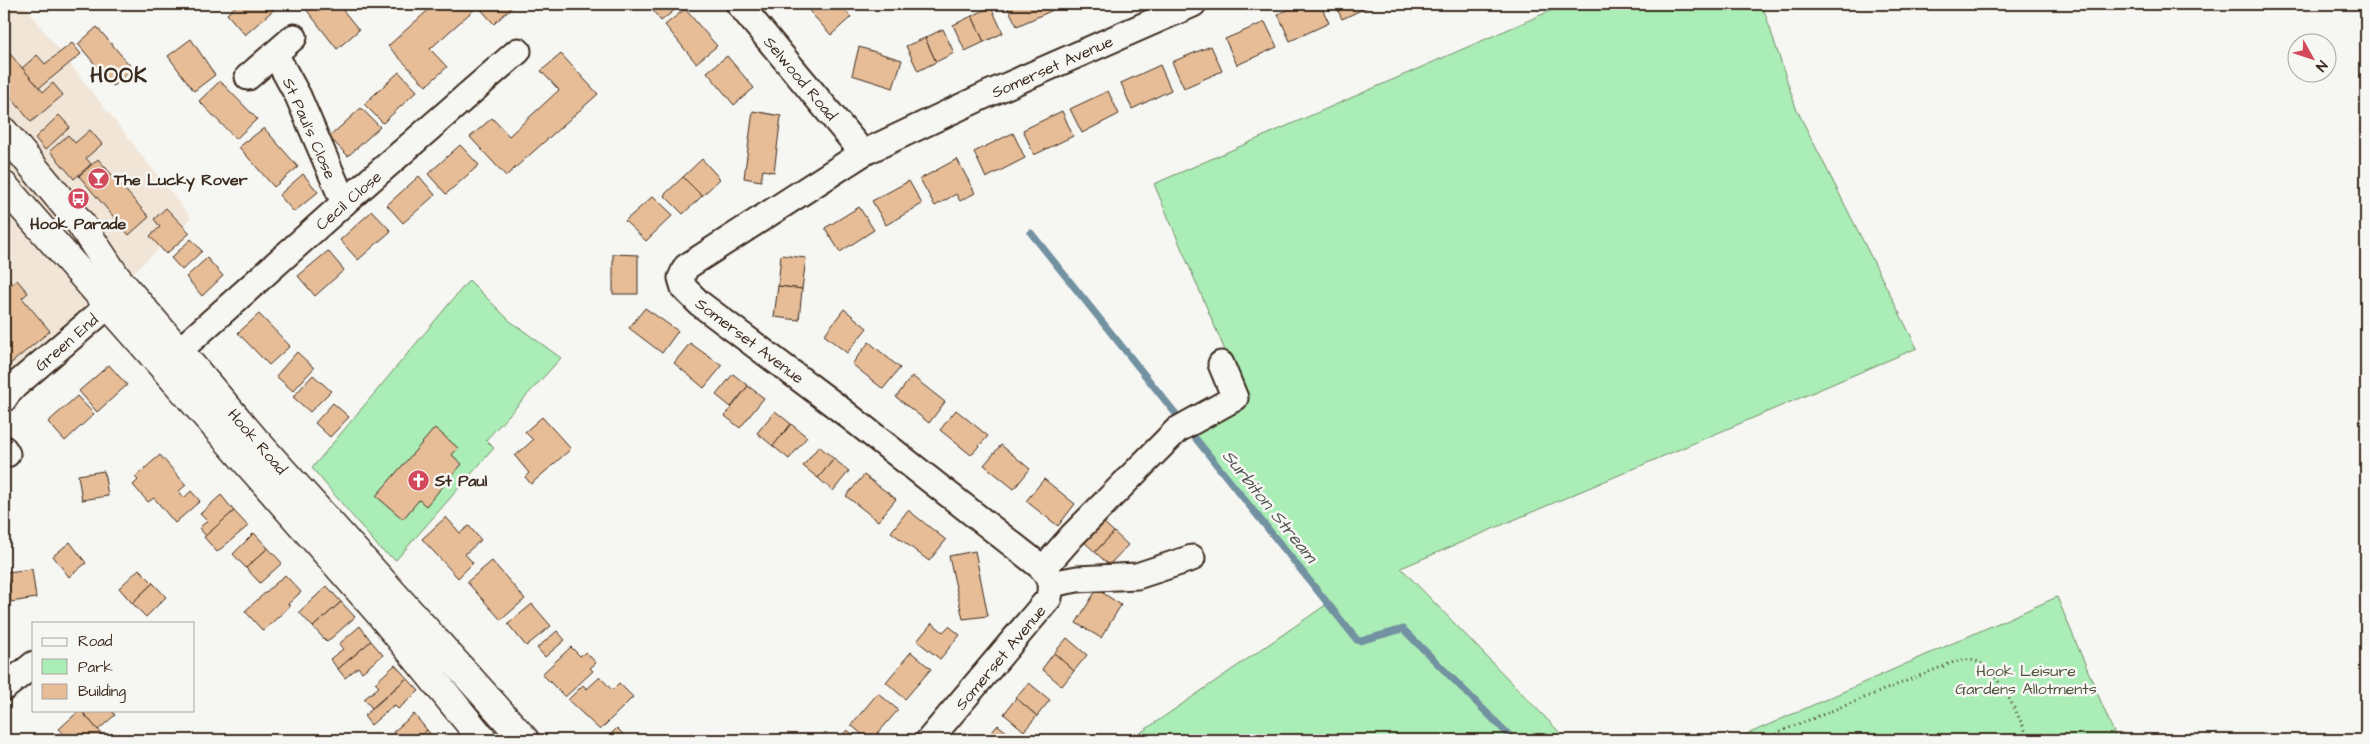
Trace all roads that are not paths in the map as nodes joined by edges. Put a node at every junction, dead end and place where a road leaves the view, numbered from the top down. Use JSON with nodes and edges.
{"nodes":[{"id":1,"x":739,"y":4,"type":"edge"},
{"id":2,"x":1193,"y":4,"type":"edge"},
{"id":3,"x":294,"y":37,"type":"dead end"},
{"id":4,"x":518,"y":51,"type":"dead end"},
{"id":5,"x":275,"y":54,"type":"junction"},
{"id":6,"x":248,"y":78,"type":"dead end"},
{"id":7,"x":4,"y":132,"type":"edge"},
{"id":8,"x":863,"y":153,"type":"junction"},
{"id":9,"x":4,"y":186,"type":"edge"},
{"id":10,"x":344,"y":203,"type":"junction"},
{"id":11,"x":108,"y":306,"type":"junction"},
{"id":12,"x":180,"y":350,"type":"junction"},
{"id":13,"x":1221,"y":364,"type":"dead end"},
{"id":14,"x":4,"y":399,"type":"edge"},
{"id":15,"x":1192,"y":558,"type":"dead end"},
{"id":16,"x":1047,"y":577,"type":"junction"},
{"id":17,"x":32,"y":666,"type":"edge"},
{"id":18,"x":4,"y":688,"type":"edge"},
{"id":19,"x":482,"y":740,"type":"edge"},
{"id":20,"x":525,"y":740,"type":"edge"},
{"id":21,"x":929,"y":740,"type":"edge"}],
"edges":[{"from":1,"to":8,"type":"street","name":"Selwood Road"},
{"from":2,"to":8,"type":"street","name":"Somerset Avenue"},
{"from":3,"to":5,"type":"street","name":"St Paul's Close"},
{"from":4,"to":10,"type":"street","name":"Cecil Close"},
{"from":5,"to":6,"type":"street","name":"St Paul's Close"},
{"from":5,"to":10,"type":"street","name":"St Paul's Close"},
{"from":7,"to":12,"type":"highway","name":"Hook Road"},
{"from":8,"to":16,"type":"street","name":"Somerset Avenue"},
{"from":9,"to":11,"type":"highway","name":"Hook Road"},
{"from":10,"to":12,"type":"street","name":"Cecil Close"},
{"from":11,"to":14,"type":"street","name":"Green End"},
{"from":11,"to":19,"type":"highway","name":"Hook Road"},
{"from":12,"to":20,"type":"highway","name":"Hook Road"},
{"from":13,"to":16,"type":"street"},
{"from":15,"to":16,"type":"street"},
{"from":16,"to":21,"type":"street","name":"Somerset Avenue"},
{"from":17,"to":18,"type":"street"}]}
